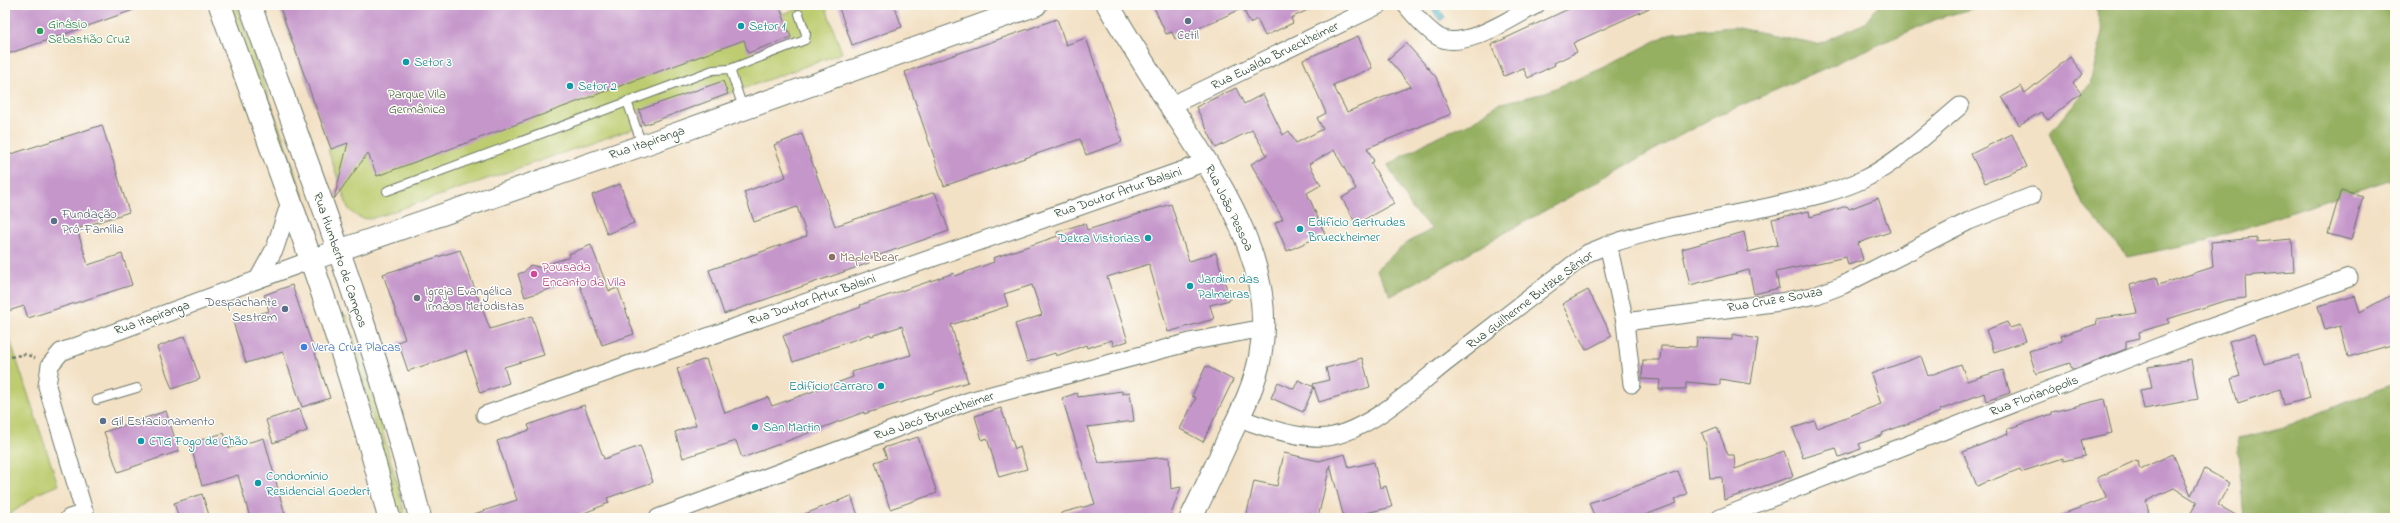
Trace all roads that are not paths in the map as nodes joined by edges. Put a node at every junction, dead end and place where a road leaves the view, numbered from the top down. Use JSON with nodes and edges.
{"nodes":[{"id":1,"x":220,"y":5,"type":"edge"},
{"id":2,"x":250,"y":5,"type":"edge"},
{"id":3,"x":1036,"y":5,"type":"edge"},
{"id":4,"x":1108,"y":5,"type":"edge"},
{"id":5,"x":1379,"y":5,"type":"edge"},
{"id":6,"x":1406,"y":5,"type":"edge"},
{"id":7,"x":1536,"y":5,"type":"edge"},
{"id":8,"x":799,"y":14,"type":"dead end"},
{"id":9,"x":730,"y":69,"type":"junction"},
{"id":10,"x":627,"y":101,"type":"junction"},
{"id":11,"x":1170,"y":106,"type":"junction"},
{"id":12,"x":1960,"y":106,"type":"dead end"},
{"id":13,"x":743,"y":109,"type":"junction"},
{"id":14,"x":642,"y":145,"type":"junction"},
{"id":15,"x":1206,"y":162,"type":"junction"},
{"id":16,"x":387,"y":191,"type":"dead end"},
{"id":17,"x":2032,"y":196,"type":"dead end"},
{"id":18,"x":290,"y":202,"type":"junction"},
{"id":19,"x":1608,"y":244,"type":"junction"},
{"id":20,"x":338,"y":250,"type":"junction"},
{"id":21,"x":311,"y":260,"type":"junction"},
{"id":22,"x":2349,"y":278,"type":"dead end"},
{"id":23,"x":258,"y":279,"type":"junction"},
{"id":24,"x":1625,"y":322,"type":"junction"},
{"id":25,"x":1264,"y":328,"type":"junction"},
{"id":26,"x":1632,"y":384,"type":"dead end"},
{"id":27,"x":137,"y":388,"type":"dead end"},
{"id":28,"x":97,"y":400,"type":"dead end"},
{"id":29,"x":485,"y":415,"type":"dead end"},
{"id":30,"x":1238,"y":418,"type":"junction"},
{"id":31,"x":80,"y":516,"type":"edge"},
{"id":32,"x":389,"y":518,"type":"edge"},
{"id":33,"x":420,"y":518,"type":"edge"},
{"id":34,"x":658,"y":518,"type":"edge"},
{"id":35,"x":1192,"y":518,"type":"edge"},
{"id":36,"x":1720,"y":518,"type":"edge"}],
"edges":[{"from":1,"to":18,"type":"main road","name":"Rua Humberto de Campos"},
{"from":2,"to":20,"type":"main road","name":"Rua Humberto de Campos"},
{"from":3,"to":13,"type":"street","name":"Rua Itapiranga"},
{"from":4,"to":11,"type":"main road","name":"Rua João Pessoa"},
{"from":5,"to":11,"type":"street","name":"Rua Ewaldo Brueckheimer"},
{"from":6,"to":7,"type":"street"},
{"from":8,"to":9,"type":"lane"},
{"from":9,"to":10,"type":"lane"},
{"from":9,"to":13,"type":"lane"},
{"from":10,"to":14,"type":"lane"},
{"from":10,"to":16,"type":"lane"},
{"from":11,"to":15,"type":"main road","name":"Rua João Pessoa"},
{"from":12,"to":19,"type":"street","name":"Rua Guilherme Butzke Sênior"},
{"from":13,"to":14,"type":"street","name":"Rua Itapiranga"},
{"from":14,"to":20,"type":"street","name":"Rua Itapiranga"},
{"from":15,"to":25,"type":"main road","name":"Rua João Pessoa"},
{"from":15,"to":29,"type":"street","name":"Rua Doutor Artur Balsini"},
{"from":17,"to":24,"type":"street","name":"Rua Cruz e Souza"},
{"from":18,"to":21,"type":"main road","name":"Rua Humberto de Campos"},
{"from":18,"to":23,"type":"street"},
{"from":19,"to":24,"type":"street"},
{"from":19,"to":30,"type":"street","name":"Rua Guilherme Butzke Sênior"},
{"from":20,"to":21,"type":"street","name":"Rua Itapiranga"},
{"from":20,"to":33,"type":"main road","name":"Rua Humberto de Campos"},
{"from":21,"to":23,"type":"street","name":"Rua Itapiranga"},
{"from":21,"to":32,"type":"main road","name":"Rua Humberto de Campos"},
{"from":22,"to":36,"type":"street","name":"Rua Florianópolis"},
{"from":23,"to":31,"type":"street","name":"Rua Itapiranga"},
{"from":24,"to":26,"type":"street"},
{"from":25,"to":30,"type":"main road","name":"Rua João Pessoa"},
{"from":25,"to":34,"type":"street","name":"Rua Jacó Brueckheimer"},
{"from":27,"to":28,"type":"lane"},
{"from":30,"to":35,"type":"main road","name":"Rua João Pessoa"}]}
